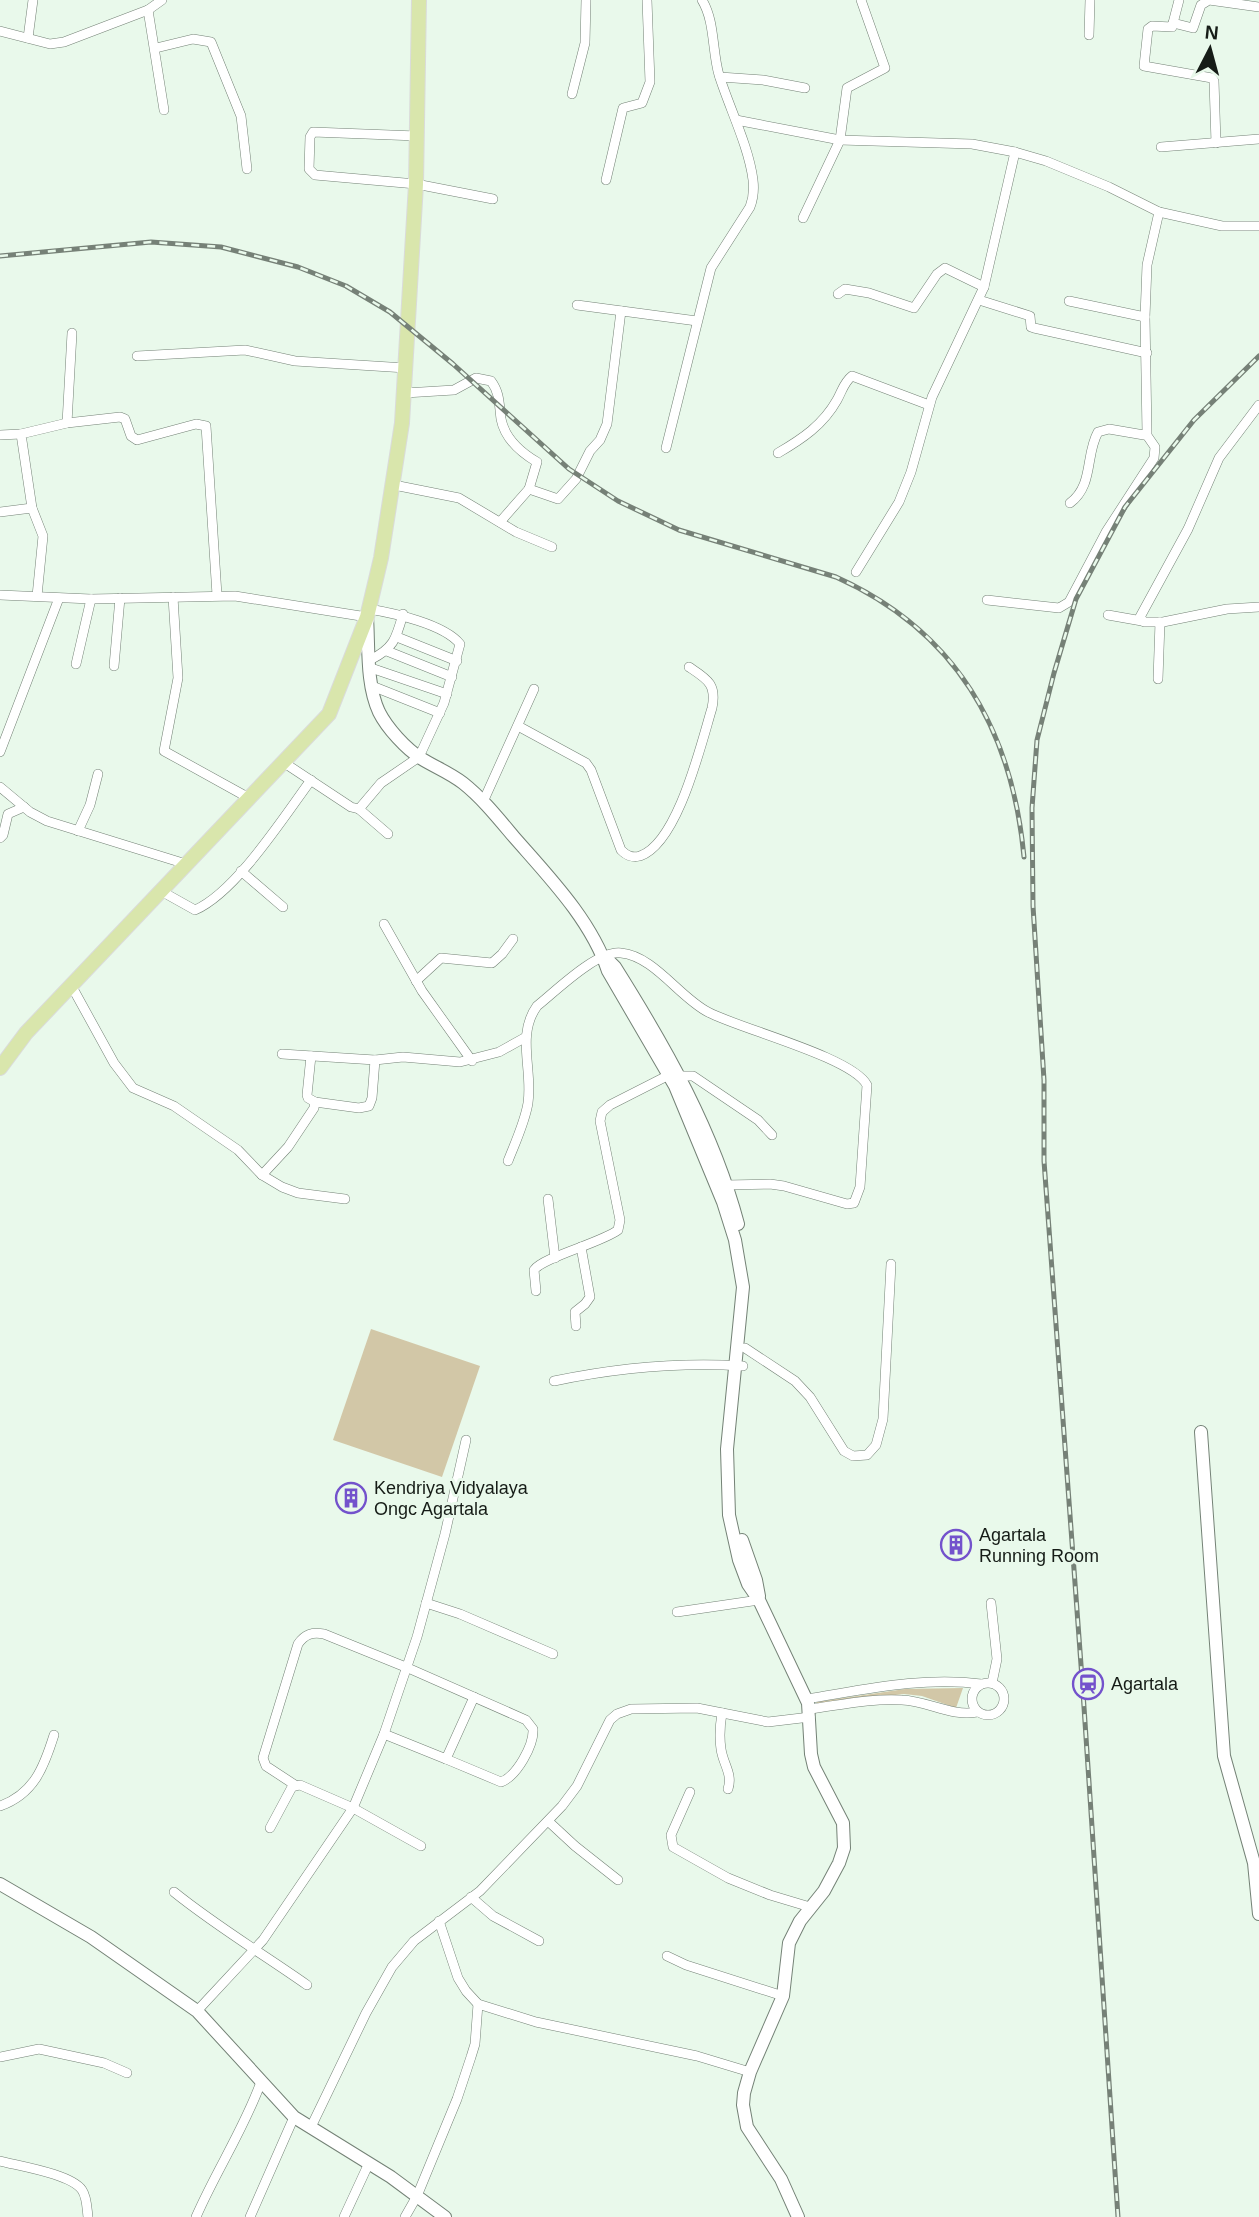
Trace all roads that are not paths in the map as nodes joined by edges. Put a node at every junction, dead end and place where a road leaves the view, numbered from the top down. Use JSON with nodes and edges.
{"nodes":[{"id":1,"x":33,"y":0,"type":"edge"},
{"id":2,"x":162,"y":0,"type":"edge"},
{"id":3,"x":419,"y":0,"type":"edge"},
{"id":4,"x":586,"y":0,"type":"edge"},
{"id":5,"x":648,"y":0,"type":"edge"},
{"id":6,"x":702,"y":0,"type":"edge"},
{"id":7,"x":861,"y":0,"type":"edge"},
{"id":8,"x":1090,"y":0,"type":"edge"},
{"id":9,"x":1179,"y":0,"type":"edge"},
{"id":10,"x":1259,"y":7,"type":"edge"},
{"id":11,"x":148,"y":9,"type":"junction"},
{"id":12,"x":1173,"y":23,"type":"junction"},
{"id":13,"x":0,"y":30,"type":"edge"},
{"id":14,"x":1089,"y":35,"type":"dead end"},
{"id":15,"x":28,"y":38,"type":"junction"},
{"id":16,"x":156,"y":48,"type":"junction"},
{"id":17,"x":720,"y":77,"type":"junction"},
{"id":18,"x":805,"y":88,"type":"dead end"},
{"id":19,"x":572,"y":94,"type":"dead end"},
{"id":20,"x":164,"y":110,"type":"dead end"},
{"id":21,"x":736,"y":120,"type":"junction"},
{"id":22,"x":417,"y":136,"type":"junction"},
{"id":23,"x":1259,"y":139,"type":"edge"},
{"id":24,"x":840,"y":140,"type":"junction"},
{"id":25,"x":1216,"y":144,"type":"junction"},
{"id":26,"x":1161,"y":148,"type":"dead end"},
{"id":27,"x":1015,"y":152,"type":"junction"},
{"id":28,"x":247,"y":169,"type":"dead end"},
{"id":29,"x":606,"y":180,"type":"dead end"},
{"id":30,"x":416,"y":184,"type":"junction"},
{"id":31,"x":493,"y":199,"type":"dead end"},
{"id":32,"x":1159,"y":212,"type":"junction"},
{"id":33,"x":803,"y":218,"type":"dead end"},
{"id":34,"x":1259,"y":226,"type":"edge"},
{"id":35,"x":984,"y":287,"type":"junction"},
{"id":36,"x":838,"y":294,"type":"dead end"},
{"id":37,"x":979,"y":300,"type":"junction"},
{"id":38,"x":1069,"y":301,"type":"dead end"},
{"id":39,"x":577,"y":305,"type":"dead end"},
{"id":40,"x":621,"y":311,"type":"junction"},
{"id":41,"x":1145,"y":317,"type":"junction"},
{"id":42,"x":697,"y":321,"type":"junction"},
{"id":43,"x":72,"y":333,"type":"dead end"},
{"id":44,"x":1147,"y":354,"type":"junction"},
{"id":45,"x":137,"y":356,"type":"dead end"},
{"id":46,"x":406,"y":368,"type":"junction"},
{"id":47,"x":405,"y":393,"type":"junction"},
{"id":48,"x":929,"y":405,"type":"junction"},
{"id":49,"x":1259,"y":405,"type":"edge"},
{"id":50,"x":67,"y":423,"type":"junction"},
{"id":51,"x":21,"y":434,"type":"junction"},
{"id":52,"x":1146,"y":434,"type":"junction"},
{"id":53,"x":0,"y":435,"type":"edge"},
{"id":54,"x":666,"y":447,"type":"dead end"},
{"id":55,"x":778,"y":453,"type":"dead end"},
{"id":56,"x":394,"y":485,"type":"junction"},
{"id":57,"x":528,"y":489,"type":"junction"},
{"id":58,"x":1070,"y":503,"type":"dead end"},
{"id":59,"x":32,"y":508,"type":"junction"},
{"id":60,"x":0,"y":512,"type":"edge"},
{"id":61,"x":500,"y":522,"type":"junction"},
{"id":62,"x":552,"y":547,"type":"dead end"},
{"id":63,"x":856,"y":572,"type":"dead end"},
{"id":64,"x":217,"y":595,"type":"junction"},
{"id":65,"x":0,"y":596,"type":"edge"},
{"id":66,"x":37,"y":596,"type":"junction"},
{"id":67,"x":173,"y":597,"type":"junction"},
{"id":68,"x":59,"y":598,"type":"junction"},
{"id":69,"x":120,"y":598,"type":"junction"},
{"id":70,"x":90,"y":599,"type":"junction"},
{"id":71,"x":987,"y":600,"type":"dead end"},
{"id":72,"x":1259,"y":607,"type":"edge"},
{"id":73,"x":368,"y":613,"type":"junction"},
{"id":74,"x":403,"y":614,"type":"junction"},
{"id":75,"x":1108,"y":615,"type":"dead end"},
{"id":76,"x":1142,"y":621,"type":"junction"},
{"id":77,"x":1160,"y":622,"type":"junction"},
{"id":78,"x":397,"y":637,"type":"junction"},
{"id":79,"x":387,"y":651,"type":"junction"},
{"id":80,"x":457,"y":662,"type":"junction"},
{"id":81,"x":76,"y":664,"type":"dead end"},
{"id":82,"x":370,"y":664,"type":"junction"},
{"id":83,"x":114,"y":666,"type":"dead end"},
{"id":84,"x":688,"y":667,"type":"dead end"},
{"id":85,"x":452,"y":677,"type":"junction"},
{"id":86,"x":1158,"y":679,"type":"dead end"},
{"id":87,"x":372,"y":686,"type":"junction"},
{"id":88,"x":534,"y":689,"type":"dead end"},
{"id":89,"x":447,"y":694,"type":"junction"},
{"id":90,"x":440,"y":713,"type":"junction"},
{"id":91,"x":518,"y":726,"type":"junction"},
{"id":92,"x":0,"y":752,"type":"edge"},
{"id":93,"x":419,"y":757,"type":"junction"},
{"id":94,"x":283,"y":762,"type":"junction"},
{"id":95,"x":98,"y":774,"type":"dead end"},
{"id":96,"x":311,"y":780,"type":"junction"},
{"id":97,"x":0,"y":788,"type":"edge"},
{"id":98,"x":249,"y":799,"type":"junction"},
{"id":99,"x":483,"y":802,"type":"junction"},
{"id":100,"x":24,"y":807,"type":"junction"},
{"id":101,"x":359,"y":809,"type":"junction"},
{"id":102,"x":78,"y":831,"type":"junction"},
{"id":103,"x":388,"y":834,"type":"dead end"},
{"id":104,"x":0,"y":838,"type":"edge"},
{"id":105,"x":186,"y":864,"type":"junction"},
{"id":106,"x":241,"y":871,"type":"junction"},
{"id":107,"x":161,"y":891,"type":"junction"},
{"id":108,"x":283,"y":907,"type":"dead end"},
{"id":109,"x":384,"y":924,"type":"dead end"},
{"id":110,"x":513,"y":939,"type":"dead end"},
{"id":111,"x":602,"y":955,"type":"junction"},
{"id":112,"x":416,"y":981,"type":"junction"},
{"id":113,"x":72,"y":985,"type":"junction"},
{"id":114,"x":526,"y":1037,"type":"junction"},
{"id":115,"x":282,"y":1054,"type":"dead end"},
{"id":116,"x":311,"y":1056,"type":"junction"},
{"id":117,"x":375,"y":1060,"type":"junction"},
{"id":118,"x":472,"y":1061,"type":"junction"},
{"id":119,"x":0,"y":1068,"type":"edge"},
{"id":120,"x":677,"y":1080,"type":"junction"},
{"id":121,"x":315,"y":1102,"type":"junction"},
{"id":122,"x":772,"y":1135,"type":"dead end"},
{"id":123,"x":508,"y":1161,"type":"dead end"},
{"id":124,"x":262,"y":1175,"type":"junction"},
{"id":125,"x":726,"y":1185,"type":"junction"},
{"id":126,"x":345,"y":1199,"type":"dead end"},
{"id":127,"x":548,"y":1199,"type":"dead end"},
{"id":128,"x":727,"y":1201,"type":"junction"},
{"id":129,"x":581,"y":1247,"type":"junction"},
{"id":130,"x":555,"y":1258,"type":"junction"},
{"id":131,"x":891,"y":1264,"type":"dead end"},
{"id":132,"x":536,"y":1291,"type":"dead end"},
{"id":133,"x":576,"y":1326,"type":"dead end"},
{"id":134,"x":745,"y":1348,"type":"junction"},
{"id":135,"x":739,"y":1366,"type":"junction"},
{"id":136,"x":555,"y":1381,"type":"dead end"},
{"id":137,"x":1201,"y":1432,"type":"dead end"},
{"id":138,"x":466,"y":1440,"type":"dead end"},
{"id":139,"x":760,"y":1600,"type":"junction"},
{"id":140,"x":426,"y":1603,"type":"junction"},
{"id":141,"x":991,"y":1603,"type":"dead end"},
{"id":142,"x":677,"y":1612,"type":"dead end"},
{"id":143,"x":553,"y":1654,"type":"dead end"},
{"id":144,"x":408,"y":1668,"type":"junction"},
{"id":145,"x":992,"y":1683,"type":"junction"},
{"id":146,"x":981,"y":1684,"type":"junction"},
{"id":147,"x":474,"y":1697,"type":"junction"},
{"id":148,"x":809,"y":1708,"type":"junction"},
{"id":149,"x":978,"y":1712,"type":"junction"},
{"id":150,"x":722,"y":1713,"type":"junction"},
{"id":151,"x":384,"y":1734,"type":"junction"},
{"id":152,"x":54,"y":1735,"type":"dead end"},
{"id":153,"x":446,"y":1759,"type":"junction"},
{"id":154,"x":295,"y":1785,"type":"junction"},
{"id":155,"x":728,"y":1789,"type":"dead end"},
{"id":156,"x":690,"y":1792,"type":"dead end"},
{"id":157,"x":0,"y":1806,"type":"edge"},
{"id":158,"x":353,"y":1808,"type":"junction"},
{"id":159,"x":548,"y":1821,"type":"junction"},
{"id":160,"x":270,"y":1828,"type":"dead end"},
{"id":161,"x":421,"y":1846,"type":"dead end"},
{"id":162,"x":618,"y":1880,"type":"dead end"},
{"id":163,"x":0,"y":1884,"type":"edge"},
{"id":164,"x":174,"y":1892,"type":"dead end"},
{"id":165,"x":471,"y":1897,"type":"junction"},
{"id":166,"x":810,"y":1907,"type":"junction"},
{"id":167,"x":1259,"y":1914,"type":"edge"},
{"id":168,"x":439,"y":1921,"type":"junction"},
{"id":169,"x":538,"y":1941,"type":"dead end"},
{"id":170,"x":256,"y":1948,"type":"junction"},
{"id":171,"x":667,"y":1956,"type":"dead end"},
{"id":172,"x":307,"y":1985,"type":"dead end"},
{"id":173,"x":783,"y":1996,"type":"junction"},
{"id":174,"x":478,"y":2004,"type":"junction"},
{"id":175,"x":197,"y":2011,"type":"junction"},
{"id":176,"x":0,"y":2057,"type":"edge"},
{"id":177,"x":750,"y":2072,"type":"junction"},
{"id":178,"x":127,"y":2073,"type":"dead end"},
{"id":179,"x":261,"y":2082,"type":"junction"},
{"id":180,"x":294,"y":2117,"type":"junction"},
{"id":181,"x":311,"y":2127,"type":"junction"},
{"id":182,"x":0,"y":2161,"type":"edge"},
{"id":183,"x":369,"y":2163,"type":"junction"},
{"id":184,"x":417,"y":2196,"type":"junction"},
{"id":185,"x":88,"y":2217,"type":"edge"},
{"id":186,"x":196,"y":2217,"type":"edge"},
{"id":187,"x":250,"y":2217,"type":"edge"},
{"id":188,"x":344,"y":2217,"type":"edge"},
{"id":189,"x":405,"y":2217,"type":"edge"},
{"id":190,"x":445,"y":2217,"type":"edge"},
{"id":191,"x":798,"y":2217,"type":"edge"}],
"edges":[{"from":1,"to":15,"type":"street"},
{"from":2,"to":11,"type":"street"},
{"from":3,"to":22,"type":"main road"},
{"from":4,"to":19,"type":"street"},
{"from":5,"to":29,"type":"street"},
{"from":6,"to":17,"type":"street"},
{"from":7,"to":24,"type":"street"},
{"from":8,"to":14,"type":"street"},
{"from":9,"to":12,"type":"street"},
{"from":10,"to":12,"type":"street"},
{"from":11,"to":15,"type":"street"},
{"from":11,"to":16,"type":"street"},
{"from":12,"to":25,"type":"street"},
{"from":13,"to":15,"type":"street"},
{"from":16,"to":20,"type":"street"},
{"from":16,"to":28,"type":"street"},
{"from":17,"to":18,"type":"street"},
{"from":17,"to":21,"type":"street"},
{"from":21,"to":24,"type":"street"},
{"from":21,"to":42,"type":"street"},
{"from":22,"to":30,"type":"main road"},
{"from":22,"to":30,"type":"street"},
{"from":23,"to":25,"type":"street"},
{"from":24,"to":27,"type":"street"},
{"from":24,"to":33,"type":"street"},
{"from":25,"to":26,"type":"street"},
{"from":27,"to":32,"type":"street"},
{"from":27,"to":35,"type":"street"},
{"from":30,"to":31,"type":"street"},
{"from":30,"to":46,"type":"main road"},
{"from":32,"to":34,"type":"street"},
{"from":32,"to":41,"type":"street"},
{"from":35,"to":36,"type":"street"},
{"from":35,"to":37,"type":"street"},
{"from":37,"to":44,"type":"street"},
{"from":37,"to":48,"type":"street"},
{"from":38,"to":41,"type":"street"},
{"from":39,"to":40,"type":"street"},
{"from":40,"to":42,"type":"street"},
{"from":40,"to":57,"type":"street"},
{"from":41,"to":44,"type":"street"},
{"from":42,"to":54,"type":"street"},
{"from":43,"to":50,"type":"street"},
{"from":44,"to":52,"type":"street"},
{"from":45,"to":46,"type":"street"},
{"from":46,"to":47,"type":"main road"},
{"from":47,"to":56,"type":"main road"},
{"from":47,"to":57,"type":"street"},
{"from":48,"to":55,"type":"street"},
{"from":48,"to":63,"type":"street"},
{"from":49,"to":76,"type":"street"},
{"from":50,"to":51,"type":"street"},
{"from":50,"to":64,"type":"street"},
{"from":51,"to":53,"type":"street"},
{"from":51,"to":59,"type":"street"},
{"from":52,"to":58,"type":"street"},
{"from":52,"to":71,"type":"street"},
{"from":56,"to":61,"type":"street"},
{"from":56,"to":73,"type":"main road"},
{"from":57,"to":61,"type":"street"},
{"from":59,"to":60,"type":"street"},
{"from":59,"to":66,"type":"street"},
{"from":61,"to":62,"type":"street"},
{"from":64,"to":67,"type":"street"},
{"from":64,"to":73,"type":"street"},
{"from":65,"to":66,"type":"street"},
{"from":66,"to":68,"type":"street"},
{"from":67,"to":69,"type":"street"},
{"from":67,"to":98,"type":"street"},
{"from":68,"to":70,"type":"street"},
{"from":68,"to":92,"type":"street"},
{"from":69,"to":70,"type":"street"},
{"from":69,"to":83,"type":"street"},
{"from":70,"to":81,"type":"street"},
{"from":72,"to":77,"type":"street"},
{"from":73,"to":74,"type":"street"},
{"from":73,"to":82,"type":"street"},
{"from":73,"to":94,"type":"main road"},
{"from":74,"to":78,"type":"street"},
{"from":74,"to":80,"type":"street"},
{"from":75,"to":76,"type":"street"},
{"from":76,"to":77,"type":"street"},
{"from":77,"to":86,"type":"street"},
{"from":78,"to":79,"type":"street"},
{"from":78,"to":80,"type":"street"},
{"from":79,"to":82,"type":"street"},
{"from":79,"to":85,"type":"street"},
{"from":80,"to":85,"type":"street"},
{"from":82,"to":87,"type":"street"},
{"from":82,"to":89,"type":"street"},
{"from":84,"to":91,"type":"street"},
{"from":85,"to":89,"type":"street"},
{"from":87,"to":90,"type":"street"},
{"from":87,"to":93,"type":"street"},
{"from":88,"to":91,"type":"street"},
{"from":89,"to":90,"type":"street"},
{"from":90,"to":93,"type":"street"},
{"from":91,"to":99,"type":"street"},
{"from":93,"to":99,"type":"street"},
{"from":93,"to":101,"type":"street"},
{"from":94,"to":96,"type":"street"},
{"from":94,"to":98,"type":"main road"},
{"from":95,"to":102,"type":"street"},
{"from":96,"to":101,"type":"street"},
{"from":96,"to":106,"type":"street"},
{"from":97,"to":100,"type":"street"},
{"from":98,"to":105,"type":"main road"},
{"from":99,"to":111,"type":"street"},
{"from":100,"to":102,"type":"street"},
{"from":100,"to":104,"type":"street"},
{"from":101,"to":103,"type":"street"},
{"from":102,"to":105,"type":"street"},
{"from":105,"to":107,"type":"main road"},
{"from":106,"to":107,"type":"street"},
{"from":106,"to":108,"type":"street"},
{"from":107,"to":113,"type":"main road"},
{"from":109,"to":112,"type":"street"},
{"from":110,"to":112,"type":"street"},
{"from":111,"to":114,"type":"street"},
{"from":111,"to":120,"type":"street"},
{"from":111,"to":125,"type":"street"},
{"from":112,"to":118,"type":"street"},
{"from":113,"to":119,"type":"main road"},
{"from":113,"to":124,"type":"street"},
{"from":114,"to":118,"type":"street"},
{"from":114,"to":123,"type":"street"},
{"from":115,"to":116,"type":"street"},
{"from":116,"to":117,"type":"street"},
{"from":116,"to":121,"type":"street"},
{"from":117,"to":118,"type":"street"},
{"from":117,"to":121,"type":"street"},
{"from":120,"to":122,"type":"street"},
{"from":120,"to":125,"type":"street"},
{"from":120,"to":128,"type":"street"},
{"from":120,"to":129,"type":"street"},
{"from":121,"to":124,"type":"street"},
{"from":124,"to":126,"type":"street"},
{"from":125,"to":128,"type":"street"},
{"from":127,"to":130,"type":"street"},
{"from":128,"to":134,"type":"street"},
{"from":128,"to":135,"type":"street"},
{"from":129,"to":130,"type":"street"},
{"from":129,"to":133,"type":"street"},
{"from":130,"to":132,"type":"street"},
{"from":131,"to":134,"type":"street"},
{"from":134,"to":135,"type":"street"},
{"from":135,"to":136,"type":"street"},
{"from":135,"to":139,"type":"street"},
{"from":137,"to":167,"type":"street"},
{"from":138,"to":140,"type":"street"},
{"from":139,"to":142,"type":"street"},
{"from":139,"to":148,"type":"street"},
{"from":140,"to":143,"type":"street"},
{"from":140,"to":144,"type":"street"},
{"from":141,"to":145,"type":"street"},
{"from":144,"to":147,"type":"street"},
{"from":144,"to":151,"type":"street"},
{"from":144,"to":154,"type":"street"},
{"from":145,"to":146,"type":"street"},
{"from":145,"to":149,"type":"street"},
{"from":146,"to":148,"type":"street"},
{"from":146,"to":149,"type":"street"},
{"from":147,"to":153,"type":"street"},
{"from":147,"to":153,"type":"street"},
{"from":148,"to":149,"type":"street"},
{"from":148,"to":150,"type":"street"},
{"from":148,"to":166,"type":"street"},
{"from":150,"to":155,"type":"street"},
{"from":150,"to":159,"type":"street"},
{"from":151,"to":153,"type":"street"},
{"from":151,"to":158,"type":"street"},
{"from":152,"to":157,"type":"street"},
{"from":154,"to":158,"type":"street"},
{"from":154,"to":160,"type":"street"},
{"from":156,"to":166,"type":"street"},
{"from":158,"to":161,"type":"street"},
{"from":158,"to":170,"type":"street"},
{"from":159,"to":162,"type":"street"},
{"from":159,"to":165,"type":"street"},
{"from":163,"to":175,"type":"street"},
{"from":164,"to":170,"type":"street"},
{"from":165,"to":168,"type":"street"},
{"from":165,"to":169,"type":"street"},
{"from":166,"to":173,"type":"street"},
{"from":168,"to":174,"type":"street"},
{"from":168,"to":181,"type":"street"},
{"from":170,"to":172,"type":"street"},
{"from":170,"to":175,"type":"street"},
{"from":171,"to":173,"type":"street"},
{"from":173,"to":177,"type":"street"},
{"from":174,"to":177,"type":"street"},
{"from":174,"to":184,"type":"street"},
{"from":175,"to":179,"type":"street"},
{"from":176,"to":178,"type":"street"},
{"from":177,"to":191,"type":"street"},
{"from":179,"to":180,"type":"street"},
{"from":179,"to":186,"type":"street"},
{"from":180,"to":181,"type":"street"},
{"from":180,"to":187,"type":"street"},
{"from":181,"to":183,"type":"street"},
{"from":182,"to":185,"type":"street"},
{"from":183,"to":184,"type":"street"},
{"from":183,"to":188,"type":"street"},
{"from":184,"to":189,"type":"street"},
{"from":184,"to":190,"type":"street"}]}
